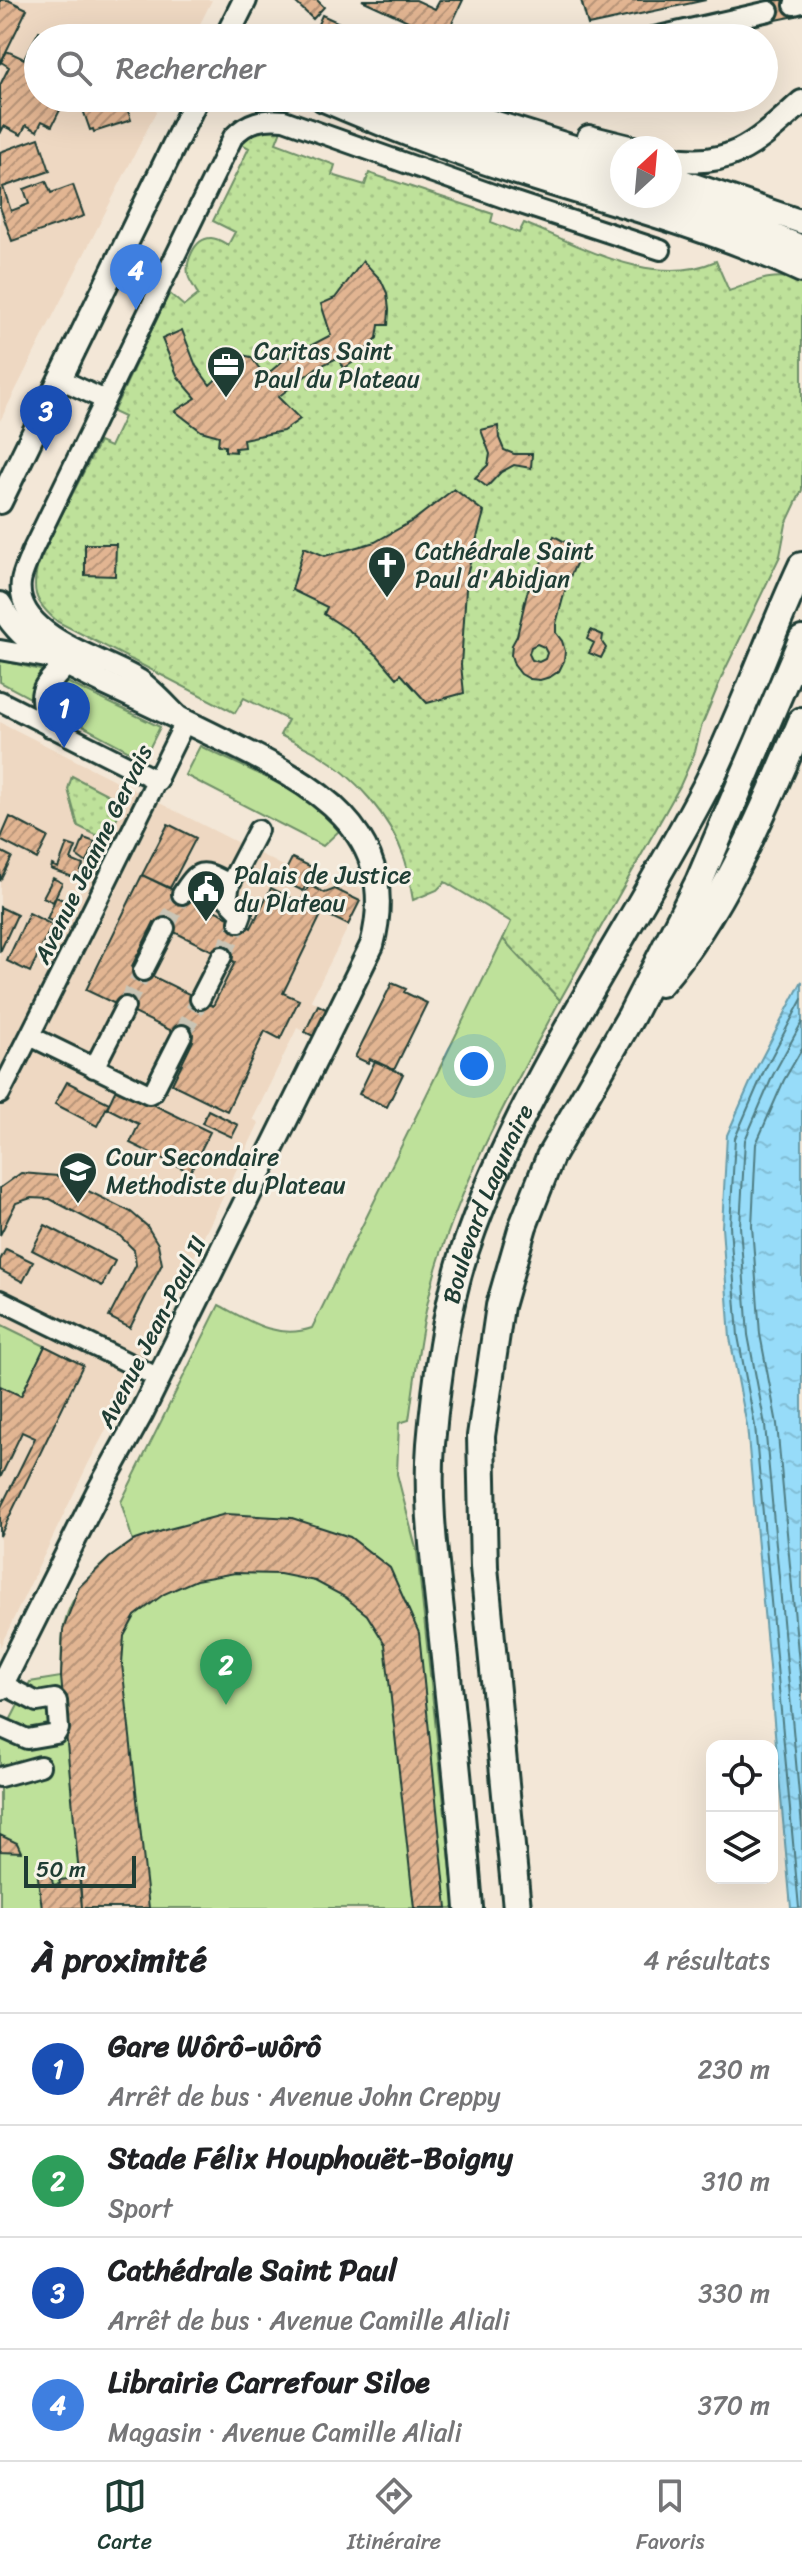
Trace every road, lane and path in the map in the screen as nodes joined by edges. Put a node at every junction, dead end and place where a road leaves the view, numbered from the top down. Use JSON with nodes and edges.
{"nodes":[{"id":1,"x":245,"y":0,"type":"edge"},
{"id":2,"x":769,"y":11,"type":"dead end"},
{"id":3,"x":236,"y":24,"type":"edge"},
{"id":4,"x":712,"y":24,"type":"edge"},
{"id":5,"x":802,"y":102,"type":"edge"},
{"id":6,"x":190,"y":112,"type":"edge"},
{"id":7,"x":360,"y":112,"type":"edge"},
{"id":8,"x":391,"y":112,"type":"edge"},
{"id":9,"x":492,"y":112,"type":"edge"},
{"id":10,"x":498,"y":112,"type":"edge"},
{"id":11,"x":610,"y":142,"type":"edge"},
{"id":12,"x":610,"y":157,"type":"edge"},
{"id":13,"x":682,"y":160,"type":"edge"},
{"id":14,"x":610,"y":179,"type":"edge"},
{"id":15,"x":682,"y":181,"type":"edge"},
{"id":16,"x":682,"y":202,"type":"edge"},
{"id":17,"x":802,"y":222,"type":"edge"},
{"id":18,"x":802,"y":247,"type":"edge"},
{"id":19,"x":661,"y":250,"type":"dead end"},
{"id":20,"x":802,"y":269,"type":"edge"},
{"id":21,"x":60,"y":379,"type":"junction"},
{"id":22,"x":105,"y":400,"type":"junction"},
{"id":23,"x":1,"y":502,"type":"edge"},
{"id":24,"x":802,"y":555,"type":"edge"},
{"id":25,"x":797,"y":576,"type":"edge"},
{"id":26,"x":0,"y":604,"type":"edge"},
{"id":27,"x":802,"y":640,"type":"edge"},
{"id":28,"x":0,"y":650,"type":"edge"},
{"id":29,"x":60,"y":662,"type":"junction"},
{"id":30,"x":0,"y":701,"type":"edge"},
{"id":31,"x":802,"y":721,"type":"edge"},
{"id":32,"x":185,"y":722,"type":"junction"},
{"id":33,"x":50,"y":725,"type":"junction"},
{"id":34,"x":158,"y":781,"type":"junction"},
{"id":35,"x":258,"y":830,"type":"dead end"},
{"id":36,"x":230,"y":884,"type":"junction"},
{"id":37,"x":182,"y":894,"type":"tunnel mouth"},
{"id":38,"x":239,"y":922,"type":"tunnel mouth"},
{"id":39,"x":165,"y":928,"type":"tunnel mouth"},
{"id":40,"x":222,"y":956,"type":"tunnel mouth"},
{"id":41,"x":143,"y":971,"type":"tunnel mouth"},
{"id":42,"x":200,"y":999,"type":"tunnel mouth"},
{"id":43,"x":125,"y":1007,"type":"tunnel mouth"},
{"id":44,"x":631,"y":1016,"type":"junction"},
{"id":45,"x":182,"y":1035,"type":"tunnel mouth"},
{"id":46,"x":30,"y":1036,"type":"junction"},
{"id":47,"x":94,"y":1068,"type":"junction"},
{"id":48,"x":0,"y":1094,"type":"edge"},
{"id":49,"x":0,"y":1300,"type":"edge"},
{"id":50,"x":159,"y":1378,"type":"junction"},
{"id":51,"x":1,"y":1686,"type":"edge"},
{"id":52,"x":0,"y":1727,"type":"edge"},
{"id":53,"x":40,"y":1766,"type":"dead end"},
{"id":54,"x":0,"y":1777,"type":"edge"},
{"id":55,"x":469,"y":1908,"type":"edge"},
{"id":56,"x":517,"y":1908,"type":"edge"}],
"edges":[{"from":1,"to":3,"type":"main road"},
{"from":2,"to":4,"type":"street"},
{"from":5,"to":13,"type":"main road"},
{"from":6,"to":21,"type":"main road"},
{"from":7,"to":20,"type":"highway"},
{"from":8,"to":14,"type":"main road"},
{"from":9,"to":12,"type":"main road"},
{"from":10,"to":11,"type":"main road"},
{"from":15,"to":17,"type":"main road"},
{"from":16,"to":18,"type":"main road"},
{"from":19,"to":22,"type":"street"},
{"from":21,"to":22,"type":"street"},
{"from":21,"to":23,"type":"main road"},
{"from":22,"to":32,"type":"street"},
{"from":24,"to":25,"type":"highway","name":"Boulevard Lagunaire"},
{"from":25,"to":55,"type":"highway","name":"Boulevard Lagunaire"},
{"from":26,"to":29,"type":"main road","name":"Avenue Jean-Paul II"},
{"from":27,"to":44,"type":"highway","name":"Boulevard Lagunaire"},
{"from":28,"to":29,"type":"street","name":"Avenue Jean-Paul II"},
{"from":29,"to":32,"type":"main road","name":"Avenue Jean-Paul II"},
{"from":29,"to":33,"type":"main road"},
{"from":30,"to":33,"type":"street"},
{"from":31,"to":44,"type":"highway"},
{"from":32,"to":34,"type":"street","name":"Avenue Jeanne Gervais"},
{"from":32,"to":50,"type":"main road","name":"Avenue Jean-Paul II"},
{"from":33,"to":34,"type":"street"},
{"from":34,"to":46,"type":"street","name":"Avenue Jeanne Gervais"},
{"from":35,"to":36,"type":"street"},
{"from":36,"to":37,"type":"street"},
{"from":36,"to":38,"type":"street"},
{"from":39,"to":41,"type":"street"},
{"from":40,"to":42,"type":"street"},
{"from":43,"to":47,"type":"street"},
{"from":44,"to":56,"type":"highway","name":"Boulevard Lagunaire"},
{"from":45,"to":47,"type":"street"},
{"from":46,"to":47,"type":"street"},
{"from":46,"to":48,"type":"street","name":"Avenue Jeanne Gervais"},
{"from":49,"to":50,"type":"street"},
{"from":50,"to":51,"type":"main road","name":"Avenue Jean-Paul II"},
{"from":51,"to":52,"type":"street"},
{"from":53,"to":54,"type":"street"}]}
